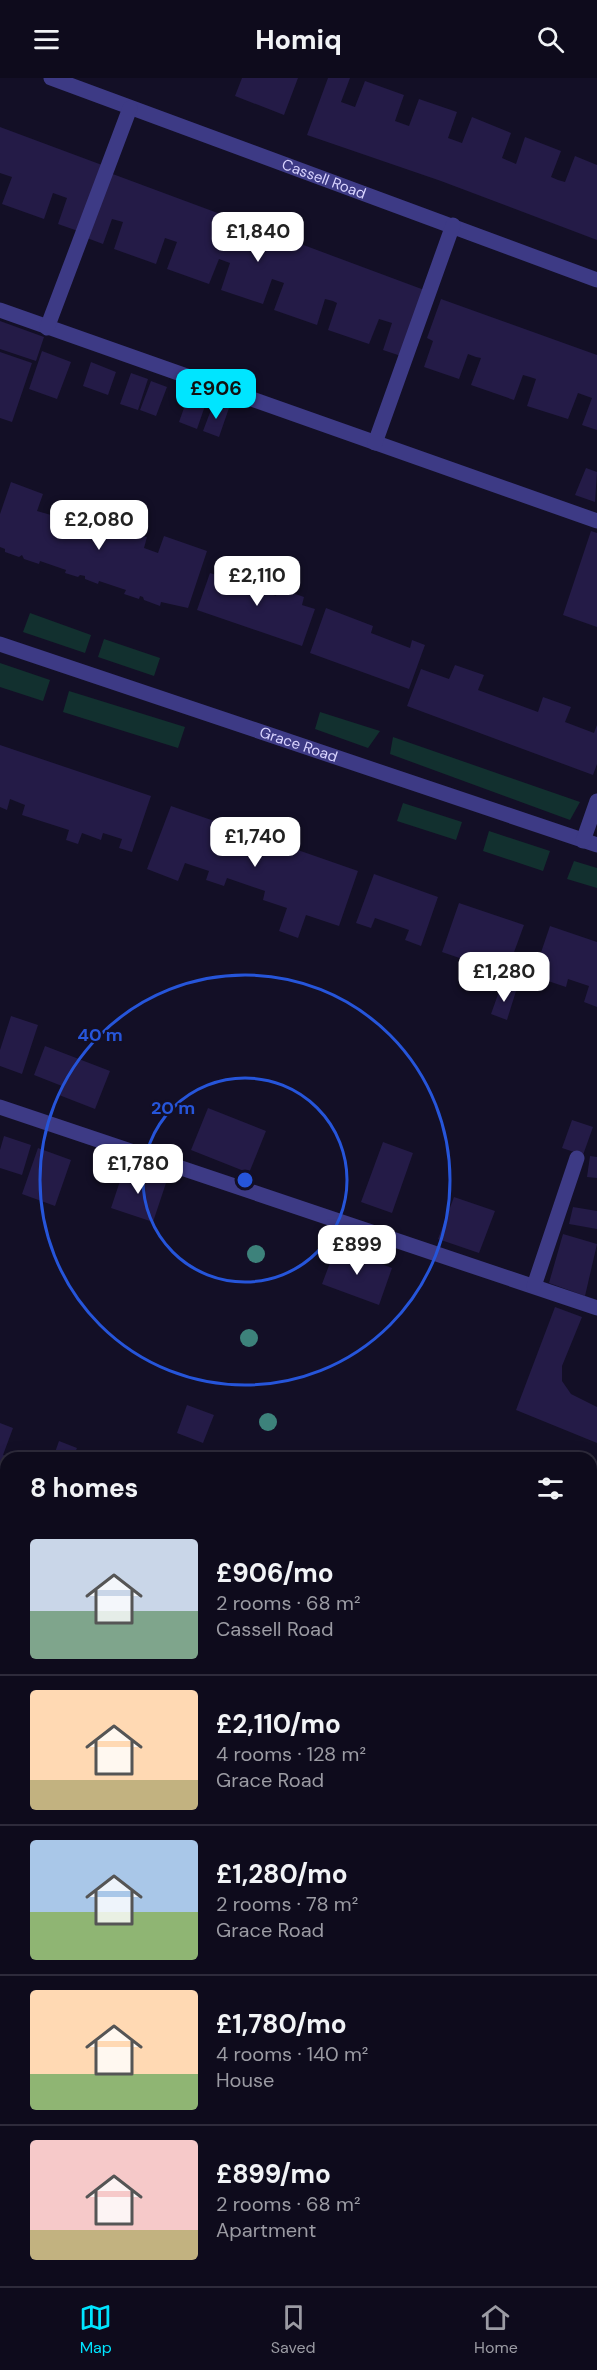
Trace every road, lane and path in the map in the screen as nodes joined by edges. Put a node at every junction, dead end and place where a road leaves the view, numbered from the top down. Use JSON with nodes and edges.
{"nodes":[{"id":1,"x":51,"y":78,"type":"edge"},
{"id":2,"x":130,"y":108,"type":"junction"},
{"id":3,"x":453,"y":225,"type":"junction"},
{"id":4,"x":597,"y":280,"type":"edge"},
{"id":5,"x":0,"y":310,"type":"edge"},
{"id":6,"x":47,"y":328,"type":"junction"},
{"id":7,"x":375,"y":443,"type":"junction"},
{"id":8,"x":597,"y":521,"type":"edge"},
{"id":9,"x":0,"y":644,"type":"edge"},
{"id":10,"x":597,"y":801,"type":"edge"},
{"id":11,"x":590,"y":843,"type":"edge"},
{"id":12,"x":0,"y":1107,"type":"edge"},
{"id":13,"x":577,"y":1158,"type":"dead end"},
{"id":14,"x":534,"y":1286,"type":"junction"},
{"id":15,"x":597,"y":1308,"type":"edge"}],
"edges":[{"from":1,"to":2,"type":"street","name":"Cassell Road"},
{"from":2,"to":3,"type":"street","name":"Cassell Road"},
{"from":2,"to":6,"type":"street"},
{"from":3,"to":4,"type":"street","name":"Cassell Road"},
{"from":3,"to":7,"type":"street"},
{"from":5,"to":6,"type":"street"},
{"from":6,"to":7,"type":"street"},
{"from":7,"to":8,"type":"street"},
{"from":9,"to":11,"type":"street","name":"Grace Road"},
{"from":10,"to":11,"type":"street"},
{"from":12,"to":14,"type":"street"},
{"from":13,"to":14,"type":"street"},
{"from":14,"to":15,"type":"street"}]}
